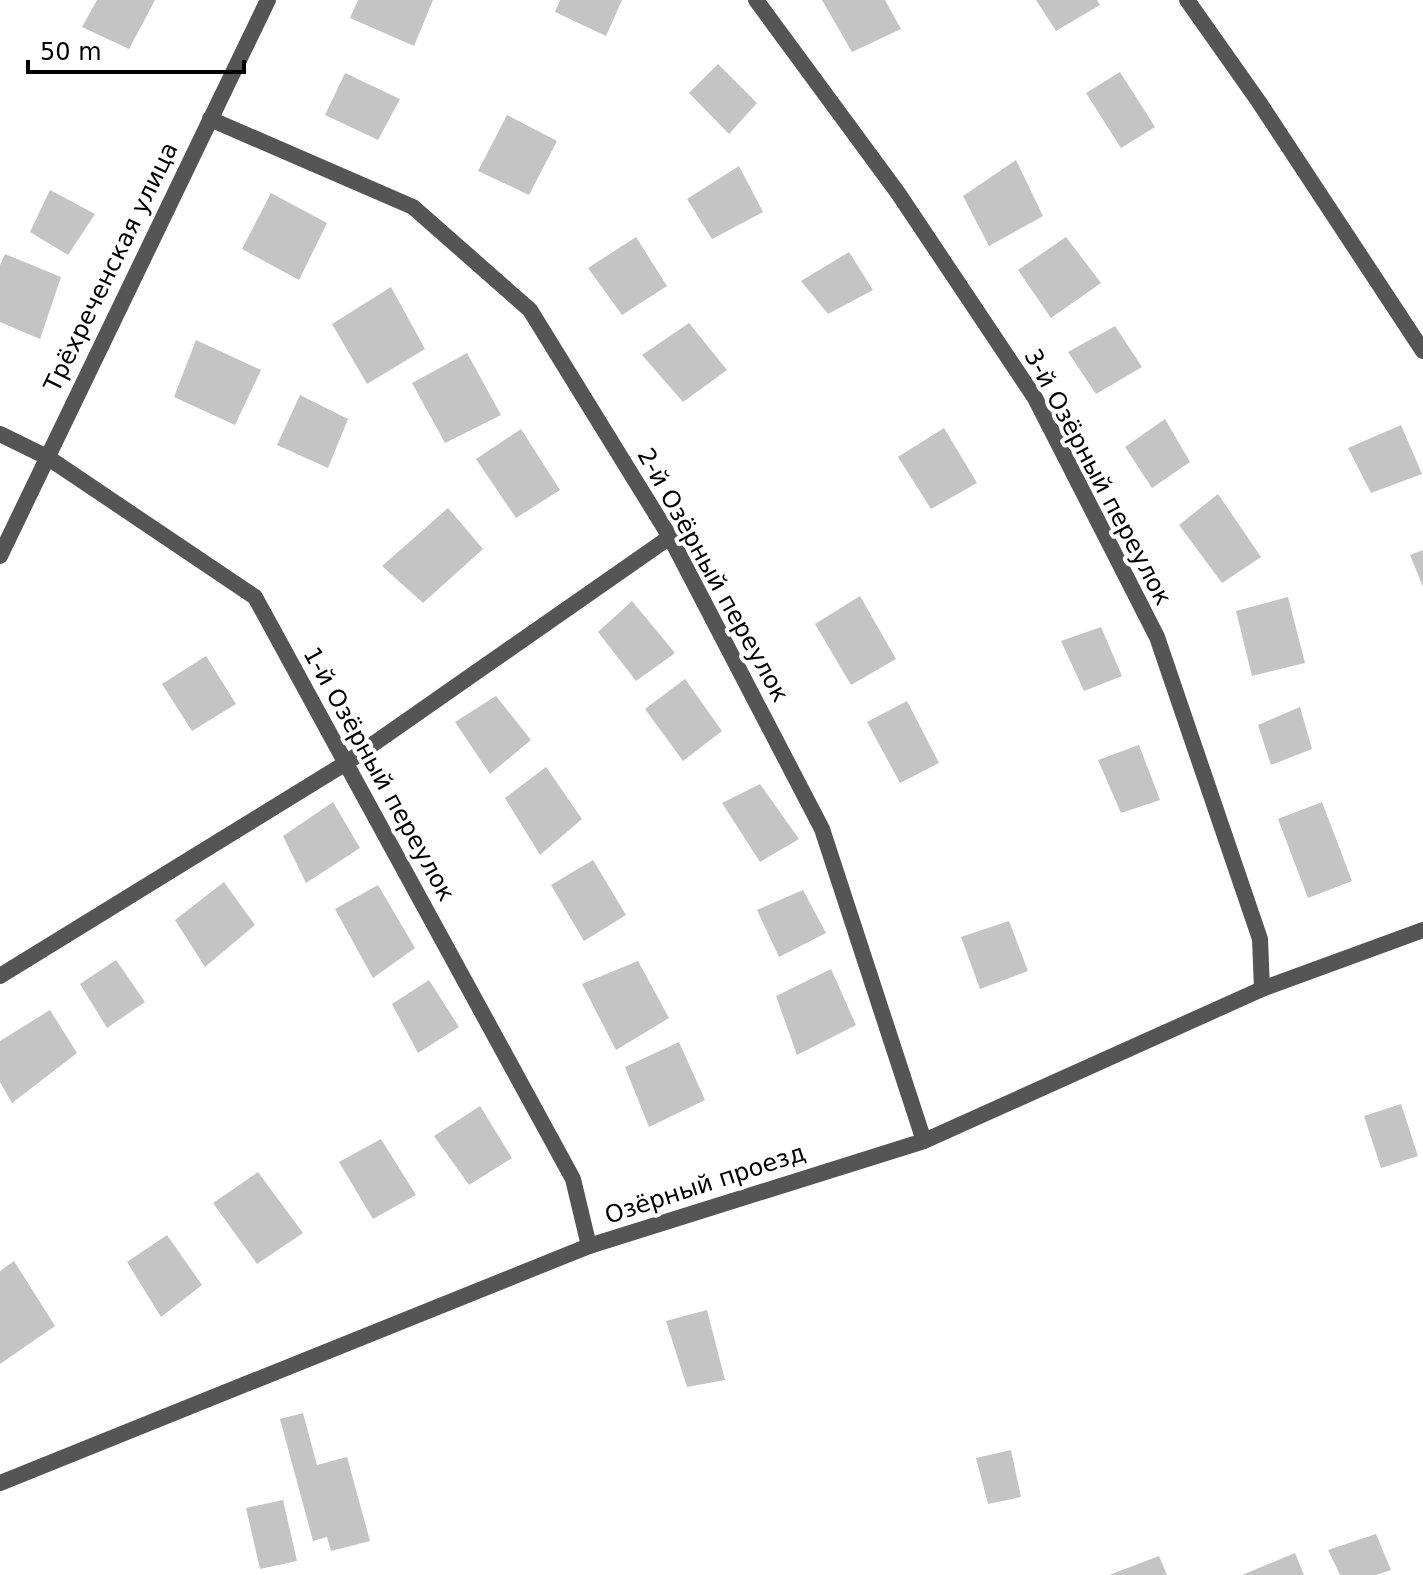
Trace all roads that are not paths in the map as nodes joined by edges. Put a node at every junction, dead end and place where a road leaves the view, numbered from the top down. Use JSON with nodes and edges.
{"nodes":[{"id":1,"x":268,"y":0,"type":"edge"},
{"id":2,"x":756,"y":0,"type":"edge"},
{"id":3,"x":1187,"y":0,"type":"edge"},
{"id":4,"x":210,"y":119,"type":"junction"},
{"id":5,"x":1423,"y":351,"type":"edge"},
{"id":6,"x":0,"y":434,"type":"edge"},
{"id":7,"x":47,"y":457,"type":"junction"},
{"id":8,"x":670,"y":537,"type":"junction"},
{"id":9,"x":0,"y":556,"type":"edge"},
{"id":10,"x":346,"y":763,"type":"junction"},
{"id":11,"x":1423,"y":930,"type":"edge"},
{"id":12,"x":0,"y":976,"type":"edge"},
{"id":13,"x":1262,"y":989,"type":"junction"},
{"id":14,"x":924,"y":1141,"type":"junction"},
{"id":15,"x":589,"y":1246,"type":"junction"},
{"id":16,"x":0,"y":1483,"type":"edge"}],
"edges":[{"from":1,"to":4,"type":"street","name":"Трёхреченская улица"},
{"from":2,"to":13,"type":"street","name":"3-й Озёрный переулок"},
{"from":3,"to":5,"type":"street"},
{"from":4,"to":7,"type":"street","name":"Трёхреченская улица"},
{"from":4,"to":8,"type":"street","name":"2-й Озёрный переулок"},
{"from":6,"to":7,"type":"street","name":"1-й Озёрный переулок"},
{"from":7,"to":9,"type":"street","name":"Трёхреченская улица"},
{"from":7,"to":10,"type":"street","name":"1-й Озёрный переулок"},
{"from":8,"to":10,"type":"street"},
{"from":8,"to":14,"type":"street","name":"2-й Озёрный переулок"},
{"from":10,"to":12,"type":"street"},
{"from":10,"to":15,"type":"street","name":"1-й Озёрный переулок"},
{"from":11,"to":13,"type":"street","name":"Озёрный проезд"},
{"from":13,"to":14,"type":"street","name":"Озёрный проезд"},
{"from":14,"to":15,"type":"street","name":"Озёрный проезд"},
{"from":15,"to":16,"type":"street","name":"Озёрный проезд"}]}
